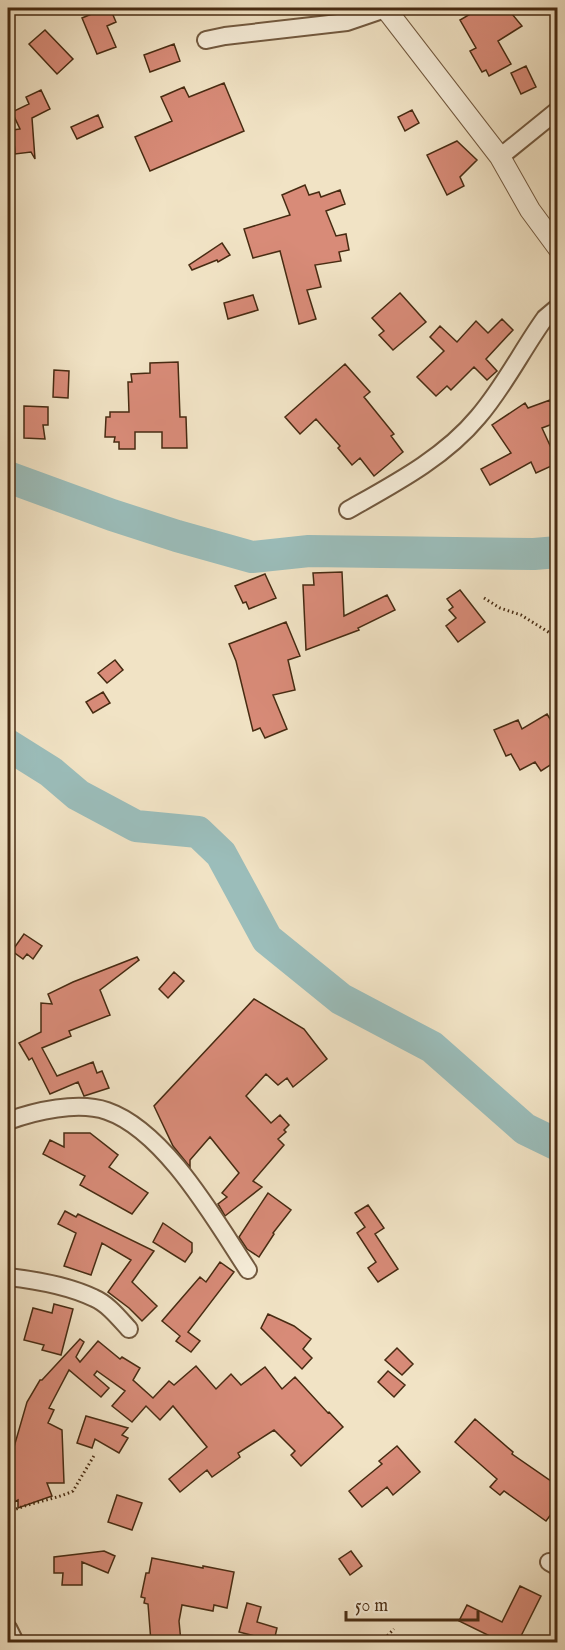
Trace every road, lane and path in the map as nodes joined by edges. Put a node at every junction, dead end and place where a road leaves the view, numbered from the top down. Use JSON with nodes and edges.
{"nodes":[{"id":1,"x":386,"y":8,"type":"edge"},
{"id":2,"x":206,"y":40,"type":"dead end"},
{"id":3,"x":558,"y":110,"type":"edge"},
{"id":4,"x":500,"y":158,"type":"junction"},
{"id":5,"x":558,"y":248,"type":"edge"},
{"id":6,"x":558,"y":307,"type":"edge"},
{"id":7,"x":348,"y":510,"type":"dead end"},
{"id":8,"x":484,"y":598,"type":"dead end"},
{"id":9,"x":558,"y":638,"type":"edge"},
{"id":10,"x":8,"y":1120,"type":"edge"},
{"id":11,"x":248,"y":1270,"type":"dead end"},
{"id":12,"x":8,"y":1277,"type":"edge"},
{"id":13,"x":129,"y":1329,"type":"dead end"},
{"id":14,"x":95,"y":1454,"type":"dead end"},
{"id":15,"x":8,"y":1513,"type":"edge"},
{"id":16,"x":8,"y":1628,"type":"edge"},
{"id":17,"x":394,"y":1629,"type":"dead end"},
{"id":18,"x":15,"y":1642,"type":"edge"},
{"id":19,"x":381,"y":1642,"type":"edge"}],
"edges":[{"from":1,"to":2,"type":"street"},
{"from":1,"to":4,"type":"street"},
{"from":3,"to":4,"type":"street"},
{"from":4,"to":5,"type":"street"},
{"from":6,"to":7,"type":"street"},
{"from":8,"to":9,"type":"path"},
{"from":10,"to":11,"type":"street"},
{"from":12,"to":13,"type":"street"},
{"from":14,"to":15,"type":"path"},
{"from":16,"to":18,"type":"street"},
{"from":17,"to":19,"type":"path"}]}
